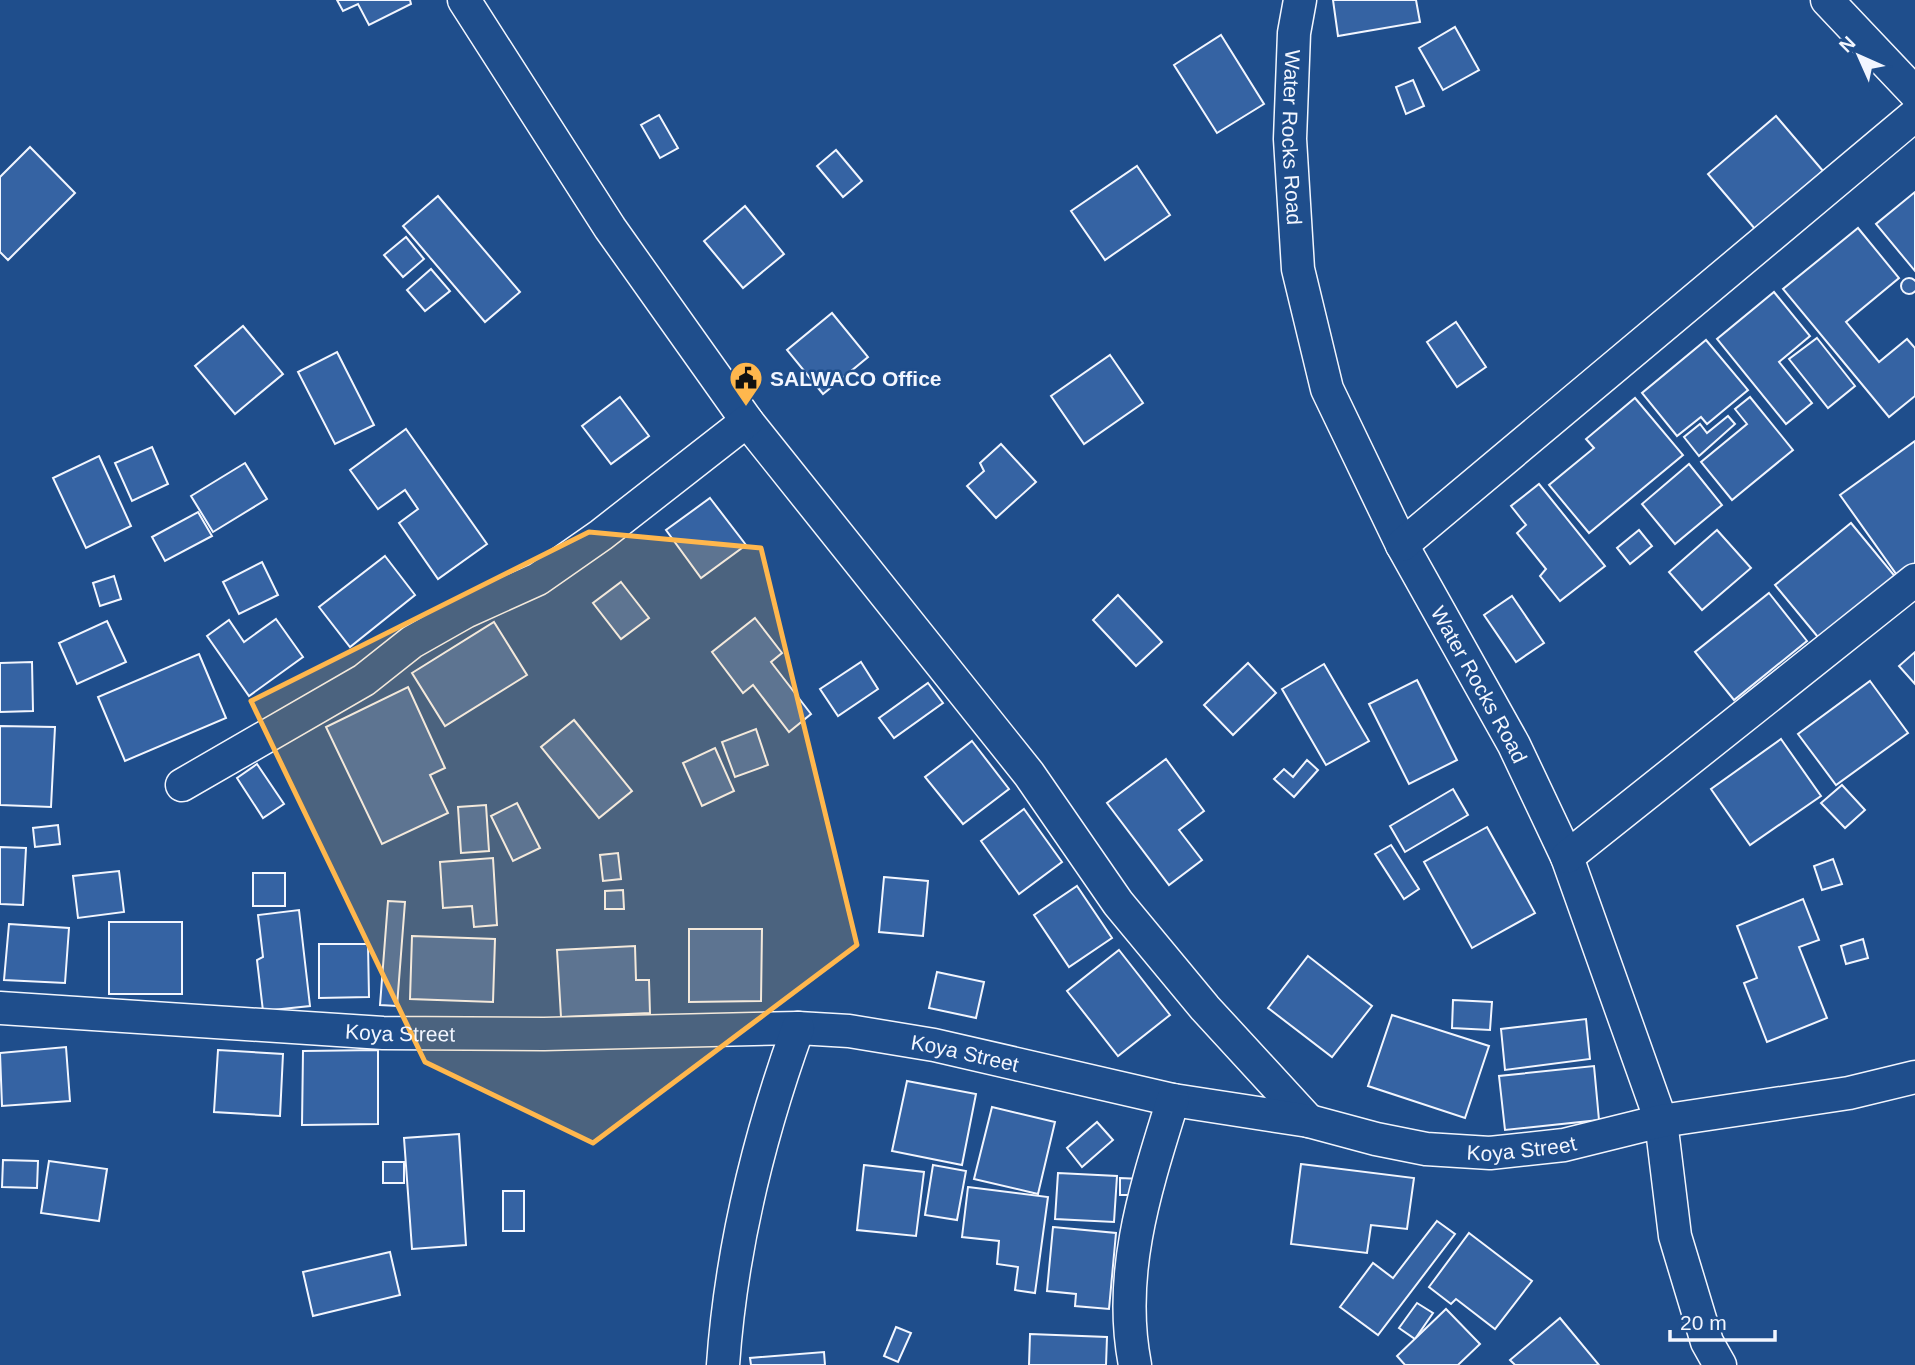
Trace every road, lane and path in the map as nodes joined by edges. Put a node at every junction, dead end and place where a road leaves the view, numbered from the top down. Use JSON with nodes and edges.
{"nodes":[{"id":1,"x":464,"y":0,"type":"edge"},
{"id":2,"x":1300,"y":0,"type":"edge"},
{"id":3,"x":1827,"y":0,"type":"edge"},
{"id":4,"x":1915,"y":93,"type":"edge"},
{"id":5,"x":1915,"y":115,"type":"edge"},
{"id":6,"x":747,"y":421,"type":"junction"},
{"id":7,"x":1402,"y":545,"type":"junction"},
{"id":8,"x":1915,"y":580,"type":"edge"},
{"id":9,"x":181,"y":785,"type":"dead end"},
{"id":10,"x":1567,"y":857,"type":"junction"},
{"id":11,"x":0,"y":1007,"type":"edge"},
{"id":12,"x":798,"y":1028,"type":"junction"},
{"id":13,"x":1915,"y":1077,"type":"edge"},
{"id":14,"x":1173,"y":1100,"type":"junction"},
{"id":15,"x":1309,"y":1121,"type":"junction"},
{"id":16,"x":1661,"y":1121,"type":"junction"},
{"id":17,"x":723,"y":1365,"type":"edge"},
{"id":18,"x":1135,"y":1365,"type":"edge"},
{"id":19,"x":1720,"y":1365,"type":"edge"}],
"edges":[{"from":1,"to":6,"type":"street"},
{"from":2,"to":7,"type":"street","name":"Water Rocks Road"},
{"from":3,"to":4,"type":"street"},
{"from":5,"to":7,"type":"street"},
{"from":6,"to":9,"type":"street"},
{"from":6,"to":15,"type":"street"},
{"from":7,"to":10,"type":"street","name":"Water Rocks Road"},
{"from":8,"to":10,"type":"street"},
{"from":10,"to":16,"type":"street","name":"Water Rocks Road"},
{"from":11,"to":12,"type":"street","name":"Koya Street"},
{"from":12,"to":14,"type":"street","name":"Koya Street"},
{"from":12,"to":17,"type":"street"},
{"from":13,"to":16,"type":"street","name":"Koya Street"},
{"from":14,"to":15,"type":"street","name":"Koya Street"},
{"from":14,"to":18,"type":"street"},
{"from":15,"to":16,"type":"street","name":"Koya Street"},
{"from":16,"to":19,"type":"street","name":"Water Rocks Road"}]}
